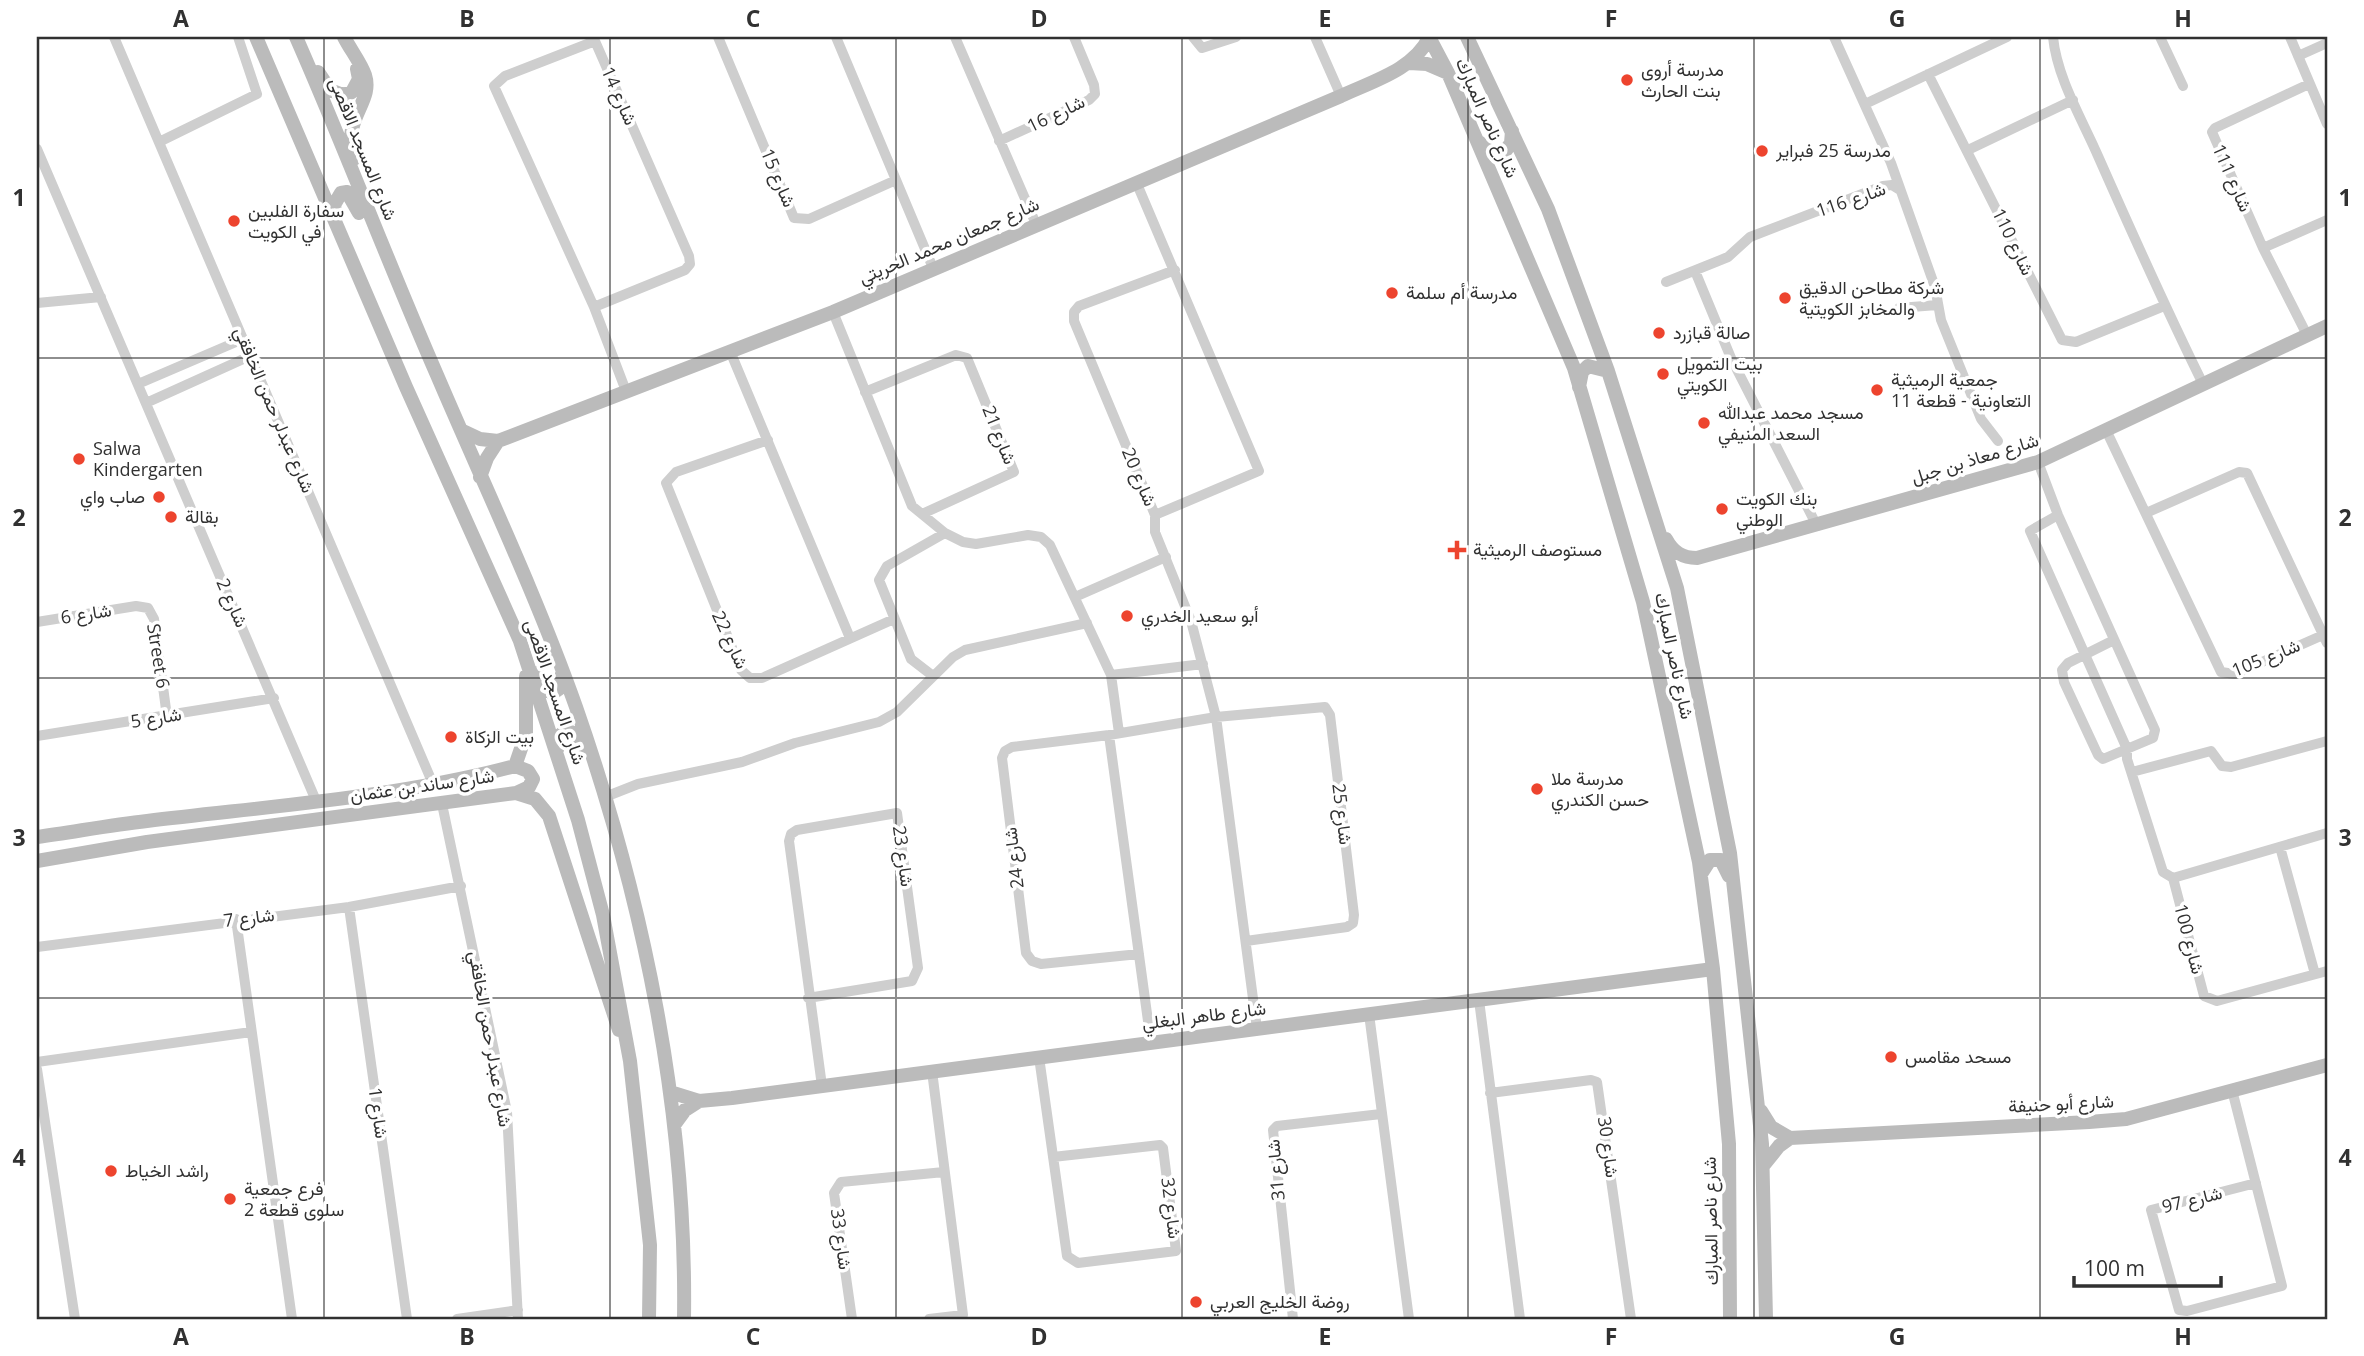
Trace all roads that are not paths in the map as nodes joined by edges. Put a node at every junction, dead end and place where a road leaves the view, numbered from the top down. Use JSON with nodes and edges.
{"nodes":[{"id":1,"x":114,"y":37,"type":"edge"},
{"id":2,"x":238,"y":37,"type":"edge"},
{"id":3,"x":344,"y":37,"type":"edge"},
{"id":4,"x":718,"y":37,"type":"edge"},
{"id":5,"x":836,"y":37,"type":"edge"},
{"id":6,"x":955,"y":37,"type":"edge"},
{"id":7,"x":1074,"y":37,"type":"edge"},
{"id":8,"x":1193,"y":37,"type":"edge"},
{"id":9,"x":1236,"y":37,"type":"edge"},
{"id":10,"x":1315,"y":37,"type":"edge"},
{"id":11,"x":1429,"y":37,"type":"edge"},
{"id":12,"x":1467,"y":37,"type":"edge"},
{"id":13,"x":1834,"y":37,"type":"edge"},
{"id":14,"x":2007,"y":37,"type":"edge"},
{"id":15,"x":2053,"y":37,"type":"edge"},
{"id":16,"x":2160,"y":37,"type":"edge"},
{"id":17,"x":2290,"y":37,"type":"edge"},
{"id":18,"x":297,"y":39,"type":"edge"},
{"id":19,"x":258,"y":40,"type":"edge"},
{"id":20,"x":2327,"y":43,"type":"edge"},
{"id":21,"x":246,"y":53,"type":"junction"},
{"id":22,"x":2298,"y":56,"type":"junction"},
{"id":23,"x":356,"y":60,"type":"junction"},
{"id":24,"x":1409,"y":63,"type":"junction"},
{"id":25,"x":1448,"y":73,"type":"junction"},
{"id":26,"x":1928,"y":74,"type":"junction"},
{"id":27,"x":2309,"y":85,"type":"junction"},
{"id":28,"x":2183,"y":86,"type":"dead end"},
{"id":29,"x":1341,"y":96,"type":"junction"},
{"id":30,"x":2073,"y":100,"type":"junction"},
{"id":31,"x":1866,"y":104,"type":"junction"},
{"id":32,"x":2327,"y":124,"type":"edge"},
{"id":33,"x":1512,"y":130,"type":"junction"},
{"id":34,"x":1476,"y":138,"type":"junction"},
{"id":35,"x":999,"y":141,"type":"junction"},
{"id":36,"x":159,"y":142,"type":"junction"},
{"id":37,"x":37,"y":149,"type":"edge"},
{"id":38,"x":1968,"y":150,"type":"junction"},
{"id":39,"x":896,"y":180,"type":"junction"},
{"id":40,"x":1137,"y":184,"type":"junction"},
{"id":41,"x":1900,"y":191,"type":"junction"},
{"id":42,"x":2327,"y":220,"type":"edge"},
{"id":43,"x":337,"y":223,"type":"junction"},
{"id":44,"x":373,"y":223,"type":"junction"},
{"id":45,"x":1035,"y":224,"type":"junction"},
{"id":46,"x":2263,"y":248,"type":"junction"},
{"id":47,"x":933,"y":268,"type":"junction"},
{"id":48,"x":1175,"y":270,"type":"junction"},
{"id":49,"x":1696,"y":271,"type":"junction"},
{"id":50,"x":1666,"y":282,"type":"dead end"},
{"id":51,"x":101,"y":297,"type":"junction"},
{"id":52,"x":406,"y":300,"type":"junction"},
{"id":53,"x":37,"y":303,"type":"edge"},
{"id":54,"x":1937,"y":305,"type":"junction"},
{"id":55,"x":2164,"y":306,"type":"junction"},
{"id":56,"x":594,"y":307,"type":"junction"},
{"id":57,"x":1899,"y":308,"type":"dead end"},
{"id":58,"x":833,"y":312,"type":"junction"},
{"id":59,"x":2327,"y":326,"type":"edge"},
{"id":60,"x":2307,"y":335,"type":"junction"},
{"id":61,"x":243,"y":339,"type":"junction"},
{"id":62,"x":730,"y":351,"type":"junction"},
{"id":63,"x":250,"y":356,"type":"junction"},
{"id":64,"x":1608,"y":371,"type":"junction"},
{"id":65,"x":138,"y":384,"type":"junction"},
{"id":66,"x":2203,"y":384,"type":"junction"},
{"id":67,"x":1579,"y":390,"type":"junction"},
{"id":68,"x":626,"y":391,"type":"junction"},
{"id":69,"x":865,"y":392,"type":"junction"},
{"id":70,"x":146,"y":403,"type":"junction"},
{"id":71,"x":2106,"y":430,"type":"junction"},
{"id":72,"x":463,"y":431,"type":"junction"},
{"id":73,"x":768,"y":440,"type":"junction"},
{"id":74,"x":499,"y":441,"type":"junction"},
{"id":75,"x":1998,"y":441,"type":"dead end"},
{"id":76,"x":2038,"y":462,"type":"junction"},
{"id":77,"x":480,"y":477,"type":"junction"},
{"id":78,"x":2146,"y":513,"type":"junction"},
{"id":79,"x":922,"y":514,"type":"junction"},
{"id":80,"x":1155,"y":515,"type":"junction"},
{"id":81,"x":2058,"y":515,"type":"junction"},
{"id":82,"x":1817,"y":526,"type":"junction"},
{"id":83,"x":1661,"y":530,"type":"junction"},
{"id":84,"x":945,"y":533,"type":"junction"},
{"id":85,"x":1166,"y":557,"type":"junction"},
{"id":86,"x":1696,"y":558,"type":"junction"},
{"id":87,"x":1677,"y":588,"type":"junction"},
{"id":88,"x":1075,"y":597,"type":"junction"},
{"id":89,"x":136,"y":606,"type":"joint"},
{"id":90,"x":894,"y":619,"type":"junction"},
{"id":91,"x":37,"y":622,"type":"edge"},
{"id":92,"x":1087,"y":623,"type":"junction"},
{"id":93,"x":850,"y":638,"type":"junction"},
{"id":94,"x":2325,"y":639,"type":"edge"},
{"id":95,"x":2114,"y":640,"type":"junction"},
{"id":96,"x":520,"y":641,"type":"junction"},
{"id":97,"x":2085,"y":654,"type":"junction"},
{"id":98,"x":526,"y":661,"type":"junction"},
{"id":99,"x":1203,"y":664,"type":"junction"},
{"id":100,"x":562,"y":672,"type":"junction"},
{"id":101,"x":1111,"y":675,"type":"junction"},
{"id":102,"x":933,"y":676,"type":"junction"},
{"id":103,"x":274,"y":698,"type":"junction"},
{"id":104,"x":167,"y":717,"type":"junction"},
{"id":105,"x":1216,"y":717,"type":"junction"},
{"id":106,"x":1163,"y":725,"type":"joint"},
{"id":107,"x":1114,"y":734,"type":"junction"},
{"id":108,"x":37,"y":736,"type":"edge"},
{"id":109,"x":2327,"y":741,"type":"edge"},
{"id":110,"x":2127,"y":749,"type":"junction"},
{"id":111,"x":557,"y":756,"type":"junction"},
{"id":112,"x":515,"y":766,"type":"junction"},
{"id":113,"x":2132,"y":772,"type":"junction"},
{"id":114,"x":433,"y":784,"type":"junction"},
{"id":115,"x":516,"y":793,"type":"junction"},
{"id":116,"x":604,"y":793,"type":"junction"},
{"id":117,"x":317,"y":803,"type":"junction"},
{"id":118,"x":442,"y":804,"type":"junction"},
{"id":119,"x":146,"y":821,"type":"junction"},
{"id":120,"x":102,"y":828,"type":"junction"},
{"id":121,"x":2327,"y":833,"type":"edge"},
{"id":122,"x":37,"y":838,"type":"edge"},
{"id":123,"x":147,"y":842,"type":"junction"},
{"id":124,"x":2280,"y":847,"type":"junction"},
{"id":125,"x":104,"y":851,"type":"junction"},
{"id":126,"x":37,"y":861,"type":"edge"},
{"id":127,"x":1700,"y":874,"type":"junction"},
{"id":128,"x":2173,"y":878,"type":"junction"},
{"id":129,"x":1732,"y":880,"type":"junction"},
{"id":130,"x":461,"y":886,"type":"junction"},
{"id":131,"x":349,"y":906,"type":"junction"},
{"id":132,"x":236,"y":919,"type":"junction"},
{"id":133,"x":1246,"y":941,"type":"junction"},
{"id":134,"x":37,"y":947,"type":"edge"},
{"id":135,"x":1139,"y":954,"type":"junction"},
{"id":136,"x":1713,"y":969,"type":"junction"},
{"id":137,"x":2327,"y":971,"type":"edge"},
{"id":138,"x":2315,"y":974,"type":"junction"},
{"id":139,"x":808,"y":998,"type":"junction"},
{"id":140,"x":1479,"y":1000,"type":"junction"},
{"id":141,"x":1369,"y":1014,"type":"junction"},
{"id":142,"x":1257,"y":1029,"type":"junction"},
{"id":143,"x":251,"y":1032,"type":"junction"},
{"id":144,"x":1151,"y":1043,"type":"junction"},
{"id":145,"x":1039,"y":1057,"type":"junction"},
{"id":146,"x":630,"y":1061,"type":"junction"},
{"id":147,"x":37,"y":1062,"type":"edge"},
{"id":148,"x":2327,"y":1065,"type":"edge"},
{"id":149,"x":37,"y":1069,"type":"edge"},
{"id":150,"x":932,"y":1071,"type":"junction"},
{"id":151,"x":822,"y":1086,"type":"junction"},
{"id":152,"x":2232,"y":1090,"type":"junction"},
{"id":153,"x":670,"y":1092,"type":"junction"},
{"id":154,"x":1490,"y":1093,"type":"junction"},
{"id":155,"x":699,"y":1101,"type":"junction"},
{"id":156,"x":1759,"y":1108,"type":"junction"},
{"id":157,"x":1381,"y":1114,"type":"junction"},
{"id":158,"x":674,"y":1125,"type":"junction"},
{"id":159,"x":1790,"y":1138,"type":"junction"},
{"id":160,"x":1053,"y":1157,"type":"junction"},
{"id":161,"x":1763,"y":1166,"type":"junction"},
{"id":162,"x":944,"y":1172,"type":"junction"},
{"id":163,"x":2256,"y":1183,"type":"junction"},
{"id":164,"x":650,"y":1245,"type":"junction"},
{"id":165,"x":518,"y":1315,"type":"edge"},
{"id":166,"x":683,"y":1315,"type":"edge"},
{"id":167,"x":75,"y":1319,"type":"edge"},
{"id":168,"x":292,"y":1319,"type":"edge"},
{"id":169,"x":407,"y":1319,"type":"edge"},
{"id":170,"x":457,"y":1319,"type":"edge"},
{"id":171,"x":649,"y":1319,"type":"edge"},
{"id":172,"x":658,"y":1319,"type":"edge"},
{"id":173,"x":852,"y":1319,"type":"edge"},
{"id":174,"x":929,"y":1319,"type":"edge"},
{"id":175,"x":1293,"y":1319,"type":"edge"},
{"id":176,"x":1409,"y":1319,"type":"edge"},
{"id":177,"x":1520,"y":1319,"type":"edge"},
{"id":178,"x":1630,"y":1319,"type":"edge"},
{"id":179,"x":1730,"y":1319,"type":"edge"},
{"id":180,"x":1766,"y":1319,"type":"edge"}],
"edges":[{"from":1,"to":36,"type":"street","name":"شارع عبدلر حمن الخافقي"},
{"from":2,"to":21,"type":"street"},
{"from":3,"to":23,"type":"street"},
{"from":4,"to":39,"type":"street","name":"شارع 15"},
{"from":5,"to":39,"type":"street"},
{"from":6,"to":35,"type":"street"},
{"from":7,"to":35,"type":"street","name":"شارع 16"},
{"from":8,"to":9,"type":"street"},
{"from":10,"to":29,"type":"street"},
{"from":11,"to":24,"type":"street","name":"شارع جمعان محمد الحريتي"},
{"from":11,"to":25,"type":"street","name":"شارع ناصر المبارك"},
{"from":12,"to":33,"type":"street","name":"شارع ناصر المبارك"},
{"from":13,"to":31,"type":"street"},
{"from":14,"to":26,"type":"street"},
{"from":15,"to":30,"type":"street"},
{"from":16,"to":28,"type":"street"},
{"from":17,"to":22,"type":"street"},
{"from":18,"to":23,"type":"street"},
{"from":18,"to":44,"type":"street","name":"شارع المسجد الاقصى"},
{"from":19,"to":21,"type":"street"},
{"from":19,"to":43,"type":"street","name":"شارع المسجد الاقصى"},
{"from":20,"to":22,"type":"street"},
{"from":21,"to":36,"type":"street"},
{"from":22,"to":27,"type":"street"},
{"from":23,"to":44,"type":"street"},
{"from":24,"to":25,"type":"street"},
{"from":24,"to":29,"type":"street","name":"شارع جمعان محمد الحريتي"},
{"from":25,"to":34,"type":"street","name":"شارع ناصر المبارك"},
{"from":26,"to":31,"type":"street"},
{"from":26,"to":38,"type":"street"},
{"from":27,"to":32,"type":"street"},
{"from":27,"to":46,"type":"street","name":"شارع 111"},
{"from":29,"to":40,"type":"street","name":"شارع جمعان محمد الحريتي"},
{"from":30,"to":38,"type":"street"},
{"from":30,"to":55,"type":"street"},
{"from":31,"to":41,"type":"street"},
{"from":33,"to":34,"type":"street"},
{"from":33,"to":64,"type":"street","name":"شارع ناصر المبارك"},
{"from":34,"to":67,"type":"street","name":"شارع ناصر المبارك"},
{"from":35,"to":45,"type":"street"},
{"from":36,"to":61,"type":"street","name":"شارع عبدلر حمن الخافقي"},
{"from":37,"to":51,"type":"street","name":"شارع 2"},
{"from":38,"to":55,"type":"street","name":"شارع 110"},
{"from":39,"to":47,"type":"street"},
{"from":40,"to":45,"type":"street","name":"شارع جمعان محمد الحريتي"},
{"from":40,"to":48,"type":"street","name":"شارع 20"},
{"from":41,"to":49,"type":"street","name":"شارع 116"},
{"from":41,"to":54,"type":"street","name":"شارع 116"},
{"from":42,"to":46,"type":"street"},
{"from":43,"to":52,"type":"street"},
{"from":43,"to":96,"type":"street","name":"شارع المسجد الاقصى"},
{"from":44,"to":52,"type":"street","name":"شارع المسجد الاقصى"},
{"from":45,"to":47,"type":"street","name":"شارع جمعان محمد الحريتي"},
{"from":46,"to":60,"type":"street","name":"شارع 111"},
{"from":47,"to":58,"type":"street","name":"شارع جمعان محمد الحريتي"},
{"from":48,"to":80,"type":"street","name":"شارع 20"},
{"from":48,"to":80,"type":"street","name":"شارع 20"},
{"from":49,"to":50,"type":"street","name":"شارع 116"},
{"from":49,"to":82,"type":"street"},
{"from":51,"to":53,"type":"street"},
{"from":51,"to":65,"type":"street","name":"شارع 2"},
{"from":52,"to":72,"type":"street","name":"شارع المسجد الاقصى"},
{"from":54,"to":57,"type":"street"},
{"from":54,"to":75,"type":"street","name":"شارع 116"},
{"from":55,"to":66,"type":"street"},
{"from":56,"to":56,"type":"street","name":"شارع 14"},
{"from":56,"to":68,"type":"street","name":"شارع 14"},
{"from":58,"to":62,"type":"street","name":"شارع جمعان محمد الحريتي"},
{"from":58,"to":69,"type":"street"},
{"from":59,"to":60,"type":"street","name":"شارع معاذ بن جبل"},
{"from":60,"to":66,"type":"street","name":"شارع معاذ بن جبل"},
{"from":61,"to":63,"type":"street","name":"شارع عبدلر حمن الخافقي"},
{"from":61,"to":65,"type":"street"},
{"from":62,"to":68,"type":"street","name":"شارع جمعان محمد الحريتي"},
{"from":62,"to":73,"type":"street"},
{"from":63,"to":70,"type":"street"},
{"from":63,"to":114,"type":"street","name":"شارع عبدلر حمن الخافقي"},
{"from":64,"to":67,"type":"street"},
{"from":64,"to":83,"type":"street","name":"شارع ناصر المبارك"},
{"from":65,"to":70,"type":"street","name":"شارع 2"},
{"from":66,"to":71,"type":"street","name":"شارع معاذ بن جبل"},
{"from":67,"to":127,"type":"street","name":"شارع ناصر المبارك"},
{"from":68,"to":74,"type":"street","name":"شارع جمعان محمد الحريتي"},
{"from":69,"to":79,"type":"street"},
{"from":69,"to":79,"type":"street","name":"شارع 21"},
{"from":70,"to":103,"type":"street","name":"شارع 2"},
{"from":71,"to":76,"type":"street","name":"شارع معاذ بن جبل"},
{"from":71,"to":78,"type":"street","name":"شارع 105"},
{"from":72,"to":74,"type":"street"},
{"from":72,"to":77,"type":"street","name":"شارع المسجد الاقصى"},
{"from":73,"to":93,"type":"street"},
{"from":73,"to":93,"type":"street","name":"شارع 22"},
{"from":74,"to":77,"type":"street"},
{"from":76,"to":81,"type":"street"},
{"from":76,"to":82,"type":"street","name":"شارع معاذ بن جبل"},
{"from":77,"to":100,"type":"street","name":"شارع المسجد الاقصى"},
{"from":78,"to":94,"type":"street","name":"شارع 105"},
{"from":78,"to":94,"type":"street","name":"شارع 105"},
{"from":79,"to":84,"type":"street"},
{"from":80,"to":85,"type":"street"},
{"from":81,"to":95,"type":"street"},
{"from":81,"to":97,"type":"street"},
{"from":82,"to":86,"type":"street","name":"شارع معاذ بن جبل"},
{"from":83,"to":86,"type":"street"},
{"from":83,"to":87,"type":"street","name":"شارع ناصر المبارك"},
{"from":84,"to":88,"type":"street"},
{"from":84,"to":90,"type":"street"},
{"from":85,"to":88,"type":"street"},
{"from":85,"to":99,"type":"street"},
{"from":86,"to":87,"type":"street"},
{"from":87,"to":129,"type":"street","name":"شارع ناصر المبارك"},
{"from":88,"to":92,"type":"street"},
{"from":89,"to":91,"type":"street","name":"شارع 6"},
{"from":89,"to":104,"type":"street","name":"Street 6"},
{"from":90,"to":93,"type":"street"},
{"from":90,"to":102,"type":"street"},
{"from":92,"to":101,"type":"street"},
{"from":92,"to":102,"type":"street"},
{"from":95,"to":97,"type":"street"},
{"from":95,"to":110,"type":"street"},
{"from":96,"to":98,"type":"street","name":"شارع المسجد الاقصى"},
{"from":96,"to":100,"type":"street"},
{"from":97,"to":110,"type":"street"},
{"from":97,"to":110,"type":"street"},
{"from":98,"to":111,"type":"street","name":"شارع المسجد الاقصى"},
{"from":98,"to":112,"type":"street","name":"شارع ساند بن عثمان"},
{"from":99,"to":101,"type":"street"},
{"from":99,"to":105,"type":"street"},
{"from":100,"to":116,"type":"street","name":"شارع المسجد الاقصى"},
{"from":101,"to":107,"type":"street"},
{"from":102,"to":116,"type":"street"},
{"from":103,"to":104,"type":"street","name":"شارع 5"},
{"from":103,"to":117,"type":"street","name":"شارع 2"},
{"from":104,"to":108,"type":"street","name":"شارع 5"},
{"from":105,"to":106,"type":"street","name":"شارع 25"},
{"from":105,"to":133,"type":"street"},
{"from":105,"to":133,"type":"street","name":"شارع 25"},
{"from":106,"to":107,"type":"street","name":"شارع 24"},
{"from":107,"to":135,"type":"street"},
{"from":107,"to":135,"type":"street","name":"شارع 24"},
{"from":109,"to":113,"type":"street"},
{"from":110,"to":113,"type":"street"},
{"from":111,"to":116,"type":"street"},
{"from":111,"to":146,"type":"street","name":"شارع المسجد الاقصى"},
{"from":112,"to":114,"type":"street","name":"شارع ساند بن عثمان"},
{"from":112,"to":115,"type":"street"},
{"from":113,"to":128,"type":"street"},
{"from":114,"to":117,"type":"street","name":"شارع ساند بن عثمان"},
{"from":115,"to":118,"type":"street","name":"شارع ساند بن عثمان"},
{"from":115,"to":146,"type":"street","name":"شارع ساند بن عثمان"},
{"from":116,"to":153,"type":"street","name":"شارع المسجد الاقصى"},
{"from":117,"to":119,"type":"street","name":"شارع ساند بن عثمان"},
{"from":118,"to":123,"type":"street","name":"شارع ساند بن عثمان"},
{"from":118,"to":130,"type":"street","name":"شارع عبدلر حمن الخافقي"},
{"from":119,"to":120,"type":"street","name":"شارع ساند بن عثمان"},
{"from":119,"to":123,"type":"street"},
{"from":120,"to":122,"type":"street","name":"شارع ساند بن عثمان"},
{"from":120,"to":125,"type":"street"},
{"from":121,"to":124,"type":"street"},
{"from":123,"to":125,"type":"street","name":"شارع ساند بن عثمان"},
{"from":124,"to":128,"type":"street"},
{"from":124,"to":138,"type":"street"},
{"from":125,"to":126,"type":"street","name":"شارع ساند بن عثمان"},
{"from":127,"to":129,"type":"street"},
{"from":127,"to":136,"type":"street","name":"شارع ناصر المبارك"},
{"from":128,"to":138,"type":"street","name":"شارع 100"},
{"from":129,"to":156,"type":"street","name":"شارع ناصر المبارك"},
{"from":130,"to":131,"type":"street","name":"شارع 7"},
{"from":130,"to":165,"type":"street","name":"شارع عبدلر حمن الخافقي"},
{"from":131,"to":132,"type":"street","name":"شارع 7"},
{"from":131,"to":169,"type":"street","name":"شارع 1"},
{"from":132,"to":134,"type":"street","name":"شارع 7"},
{"from":132,"to":143,"type":"street"},
{"from":133,"to":142,"type":"street"},
{"from":135,"to":144,"type":"street"},
{"from":136,"to":140,"type":"street","name":"شارع طاهر البغلي"},
{"from":136,"to":179,"type":"street","name":"شارع ناصر المبارك"},
{"from":137,"to":138,"type":"street","name":"شارع 100"},
{"from":139,"to":139,"type":"street","name":"شارع 23"},
{"from":139,"to":151,"type":"street","name":"شارع 23"},
{"from":140,"to":141,"type":"street","name":"شارع طاهر البغلي"},
{"from":140,"to":154,"type":"street"},
{"from":141,"to":142,"type":"street","name":"شارع طاهر البغلي"},
{"from":141,"to":157,"type":"street"},
{"from":142,"to":144,"type":"street","name":"شارع طاهر البغلي"},
{"from":143,"to":147,"type":"street"},
{"from":143,"to":168,"type":"street"},
{"from":144,"to":145,"type":"street","name":"شارع طاهر البغلي"},
{"from":145,"to":150,"type":"street","name":"شارع طاهر البغلي"},
{"from":145,"to":160,"type":"street","name":"شارع 32"},
{"from":146,"to":164,"type":"street","name":"شارع المسجد الاقصى"},
{"from":148,"to":152,"type":"street","name":"شارع أبو حنيفة"},
{"from":149,"to":167,"type":"street"},
{"from":150,"to":151,"type":"street","name":"شارع طاهر البغلي"},
{"from":150,"to":162,"type":"street"},
{"from":151,"to":155,"type":"street","name":"شارع طاهر البغلي"},
{"from":152,"to":159,"type":"street","name":"شارع أبو حنيفة"},
{"from":152,"to":163,"type":"street","name":"شارع 97"},
{"from":153,"to":155,"type":"street","name":"شارع طاهر البغلي"},
{"from":153,"to":158,"type":"street","name":"شارع المسجد الاقصى"},
{"from":154,"to":177,"type":"street"},
{"from":154,"to":178,"type":"street","name":"شارع 30"},
{"from":155,"to":158,"type":"street"},
{"from":156,"to":159,"type":"street"},
{"from":156,"to":161,"type":"street","name":"شارع ناصر المبارك"},
{"from":157,"to":175,"type":"street","name":"شارع 31"},
{"from":157,"to":176,"type":"street"},
{"from":158,"to":166,"type":"street","name":"شارع المسجد الاقصى"},
{"from":159,"to":161,"type":"street"},
{"from":160,"to":160,"type":"street","name":"شارع 32"},
{"from":161,"to":180,"type":"street","name":"شارع ناصر المبارك"},
{"from":162,"to":173,"type":"street","name":"شارع 33"},
{"from":162,"to":174,"type":"street"},
{"from":163,"to":163,"type":"street","name":"شارع 97"},
{"from":164,"to":171,"type":"street","name":"شارع المسجد الاقصى"},
{"from":164,"to":172,"type":"street"},
{"from":165,"to":170,"type":"street"}]}
